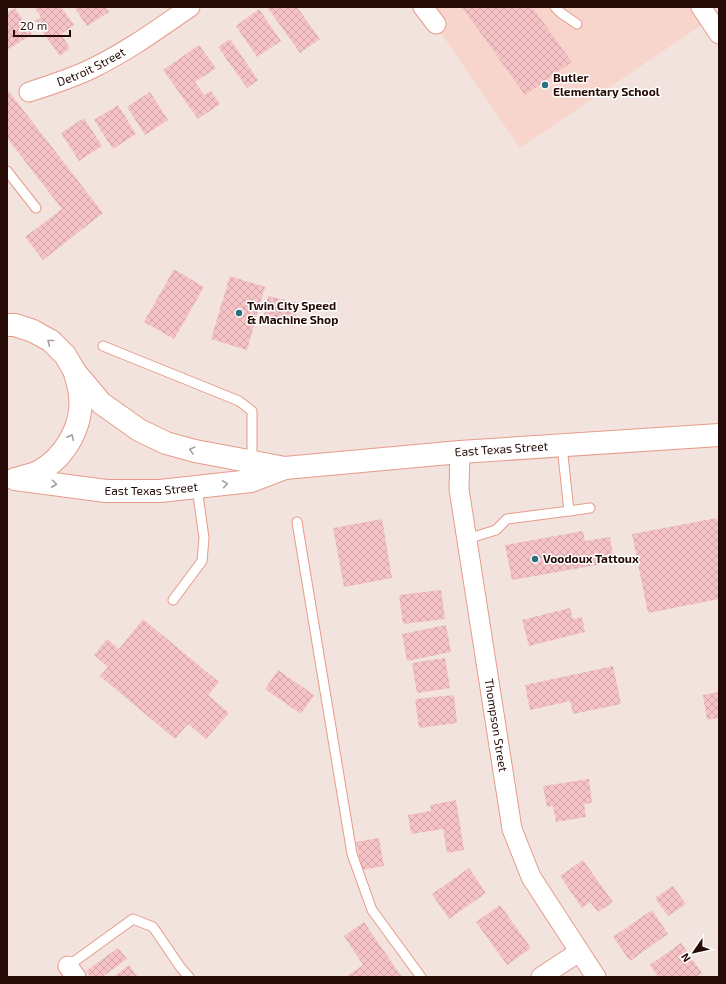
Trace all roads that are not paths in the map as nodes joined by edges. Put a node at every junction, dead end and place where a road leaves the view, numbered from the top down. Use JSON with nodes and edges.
{"nodes":[{"id":1,"x":190,"y":7,"type":"edge"},
{"id":2,"x":423,"y":7,"type":"edge"},
{"id":3,"x":556,"y":7,"type":"edge"},
{"id":4,"x":701,"y":7,"type":"edge"},
{"id":5,"x":436,"y":24,"type":"dead end"},
{"id":6,"x":578,"y":24,"type":"dead end"},
{"id":7,"x":719,"y":34,"type":"edge"},
{"id":8,"x":29,"y":92,"type":"dead end"},
{"id":9,"x":7,"y":171,"type":"edge"},
{"id":10,"x":36,"y":208,"type":"dead end"},
{"id":11,"x":10,"y":323,"type":"edge"},
{"id":12,"x":103,"y":346,"type":"dead end"},
{"id":13,"x":75,"y":372,"type":"junction"},
{"id":14,"x":719,"y":435,"type":"edge"},
{"id":15,"x":562,"y":446,"type":"junction"},
{"id":16,"x":460,"y":452,"type":"junction"},
{"id":17,"x":252,"y":462,"type":"junction"},
{"id":18,"x":285,"y":468,"type":"junction"},
{"id":19,"x":11,"y":479,"type":"edge"},
{"id":20,"x":197,"y":488,"type":"junction"},
{"id":21,"x":590,"y":508,"type":"dead end"},
{"id":22,"x":569,"y":511,"type":"junction"},
{"id":23,"x":297,"y":522,"type":"dead end"},
{"id":24,"x":467,"y":539,"type":"junction"},
{"id":25,"x":173,"y":600,"type":"dead end"},
{"id":26,"x":579,"y":952,"type":"junction"},
{"id":27,"x":72,"y":971,"type":"edge"},
{"id":28,"x":189,"y":977,"type":"edge"},
{"id":29,"x":421,"y":977,"type":"edge"},
{"id":30,"x":541,"y":977,"type":"edge"},
{"id":31,"x":596,"y":977,"type":"edge"}],
"edges":[{"from":1,"to":8,"type":"street","name":"Detroit Street"},
{"from":2,"to":5,"type":"street"},
{"from":3,"to":6,"type":"lane"},
{"from":4,"to":7,"type":"street"},
{"from":9,"to":10,"type":"lane"},
{"from":13,"to":11,"type":"main road","name":"East Texas Street","one_way":true},
{"from":12,"to":17,"type":"lane"},
{"from":17,"to":13,"type":"main road","name":"East Texas Street","one_way":true},
{"from":19,"to":13,"type":"main road","name":"East Texas Street","one_way":true},
{"from":14,"to":15,"type":"main road","name":"East Texas Street"},
{"from":15,"to":16,"type":"main road","name":"East Texas Street"},
{"from":15,"to":22,"type":"lane"},
{"from":16,"to":18,"type":"main road","name":"East Texas Street"},
{"from":16,"to":24,"type":"street","name":"Thompson Street"},
{"from":17,"to":18,"type":"main road","name":"East Texas Street"},
{"from":20,"to":18,"type":"main road","name":"East Texas Street","one_way":true},
{"from":19,"to":20,"type":"main road","name":"East Texas Street","one_way":true},
{"from":20,"to":25,"type":"lane"},
{"from":21,"to":22,"type":"lane"},
{"from":22,"to":24,"type":"lane"},
{"from":23,"to":29,"type":"lane"},
{"from":24,"to":26,"type":"street","name":"Thompson Street"},
{"from":26,"to":30,"type":"street"},
{"from":26,"to":31,"type":"street","name":"Thompson Street"},
{"from":27,"to":28,"type":"lane"}]}
